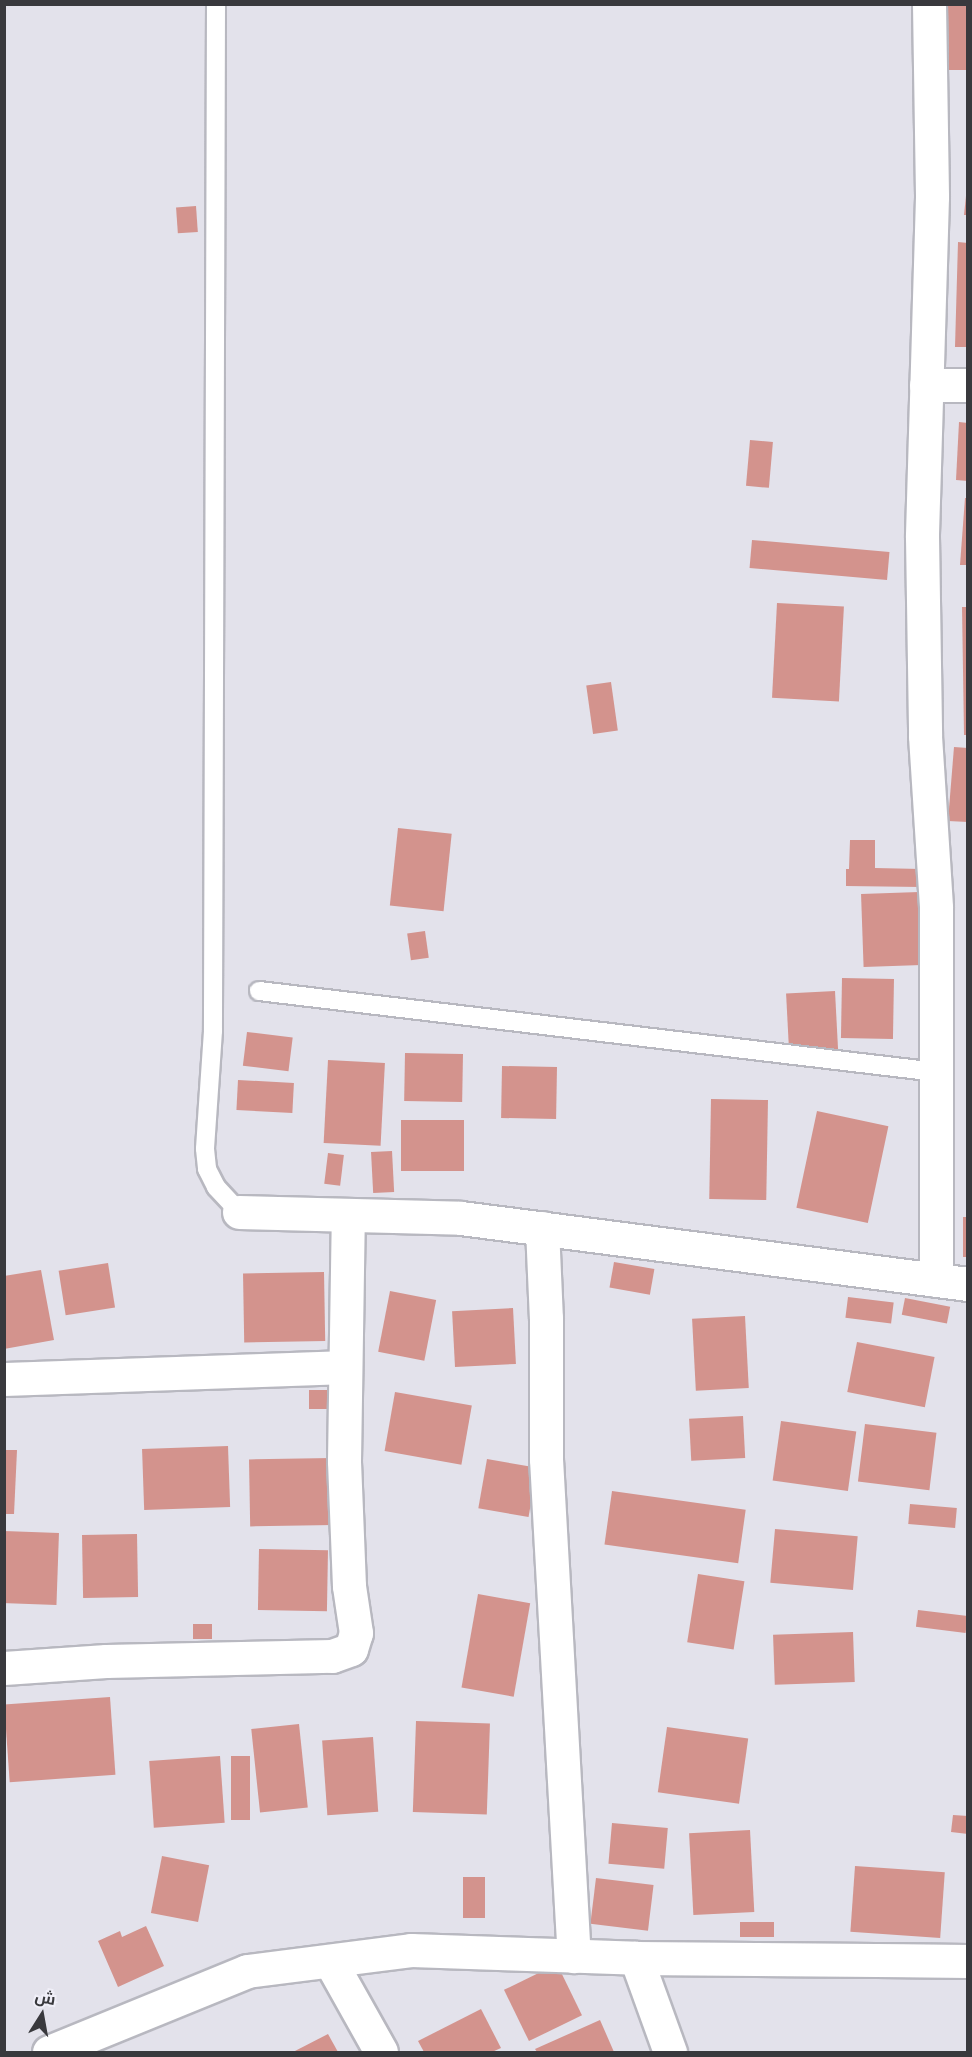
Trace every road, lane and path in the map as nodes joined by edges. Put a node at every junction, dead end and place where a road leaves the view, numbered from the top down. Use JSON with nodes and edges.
{"nodes":[{"id":1,"x":216,"y":4,"type":"edge"},
{"id":2,"x":930,"y":4,"type":"edge"},
{"id":3,"x":926,"y":385,"type":"junction"},
{"id":4,"x":968,"y":385,"type":"edge"},
{"id":5,"x":259,"y":991,"type":"dead end"},
{"id":6,"x":936,"y":1072,"type":"junction"},
{"id":7,"x":239,"y":1212,"type":"joint"},
{"id":8,"x":348,"y":1215,"type":"junction"},
{"id":9,"x":542,"y":1228,"type":"junction"},
{"id":10,"x":952,"y":1282,"type":"edge"},
{"id":11,"x":345,"y":1367,"type":"junction"},
{"id":12,"x":4,"y":1379,"type":"edge"},
{"id":13,"x":4,"y":1668,"type":"edge"},
{"id":14,"x":574,"y":1956,"type":"junction"},
{"id":15,"x":636,"y":1958,"type":"junction"},
{"id":16,"x":330,"y":1960,"type":"junction"},
{"id":17,"x":968,"y":1961,"type":"edge"},
{"id":18,"x":49,"y":2052,"type":"edge"},
{"id":19,"x":381,"y":2052,"type":"edge"},
{"id":20,"x":670,"y":2052,"type":"edge"}],
"edges":[{"from":1,"to":7,"type":"lane"},
{"from":2,"to":3,"type":"street"},
{"from":3,"to":4,"type":"street"},
{"from":3,"to":6,"type":"street"},
{"from":5,"to":6,"type":"lane"},
{"from":6,"to":10,"type":"street"},
{"from":7,"to":8,"type":"street"},
{"from":8,"to":9,"type":"street"},
{"from":8,"to":11,"type":"street"},
{"from":9,"to":10,"type":"street"},
{"from":9,"to":14,"type":"street"},
{"from":11,"to":12,"type":"street"},
{"from":11,"to":13,"type":"street"},
{"from":14,"to":15,"type":"street"},
{"from":14,"to":16,"type":"street"},
{"from":15,"to":17,"type":"street"},
{"from":15,"to":20,"type":"street"},
{"from":16,"to":18,"type":"street"},
{"from":16,"to":19,"type":"street"}]}
